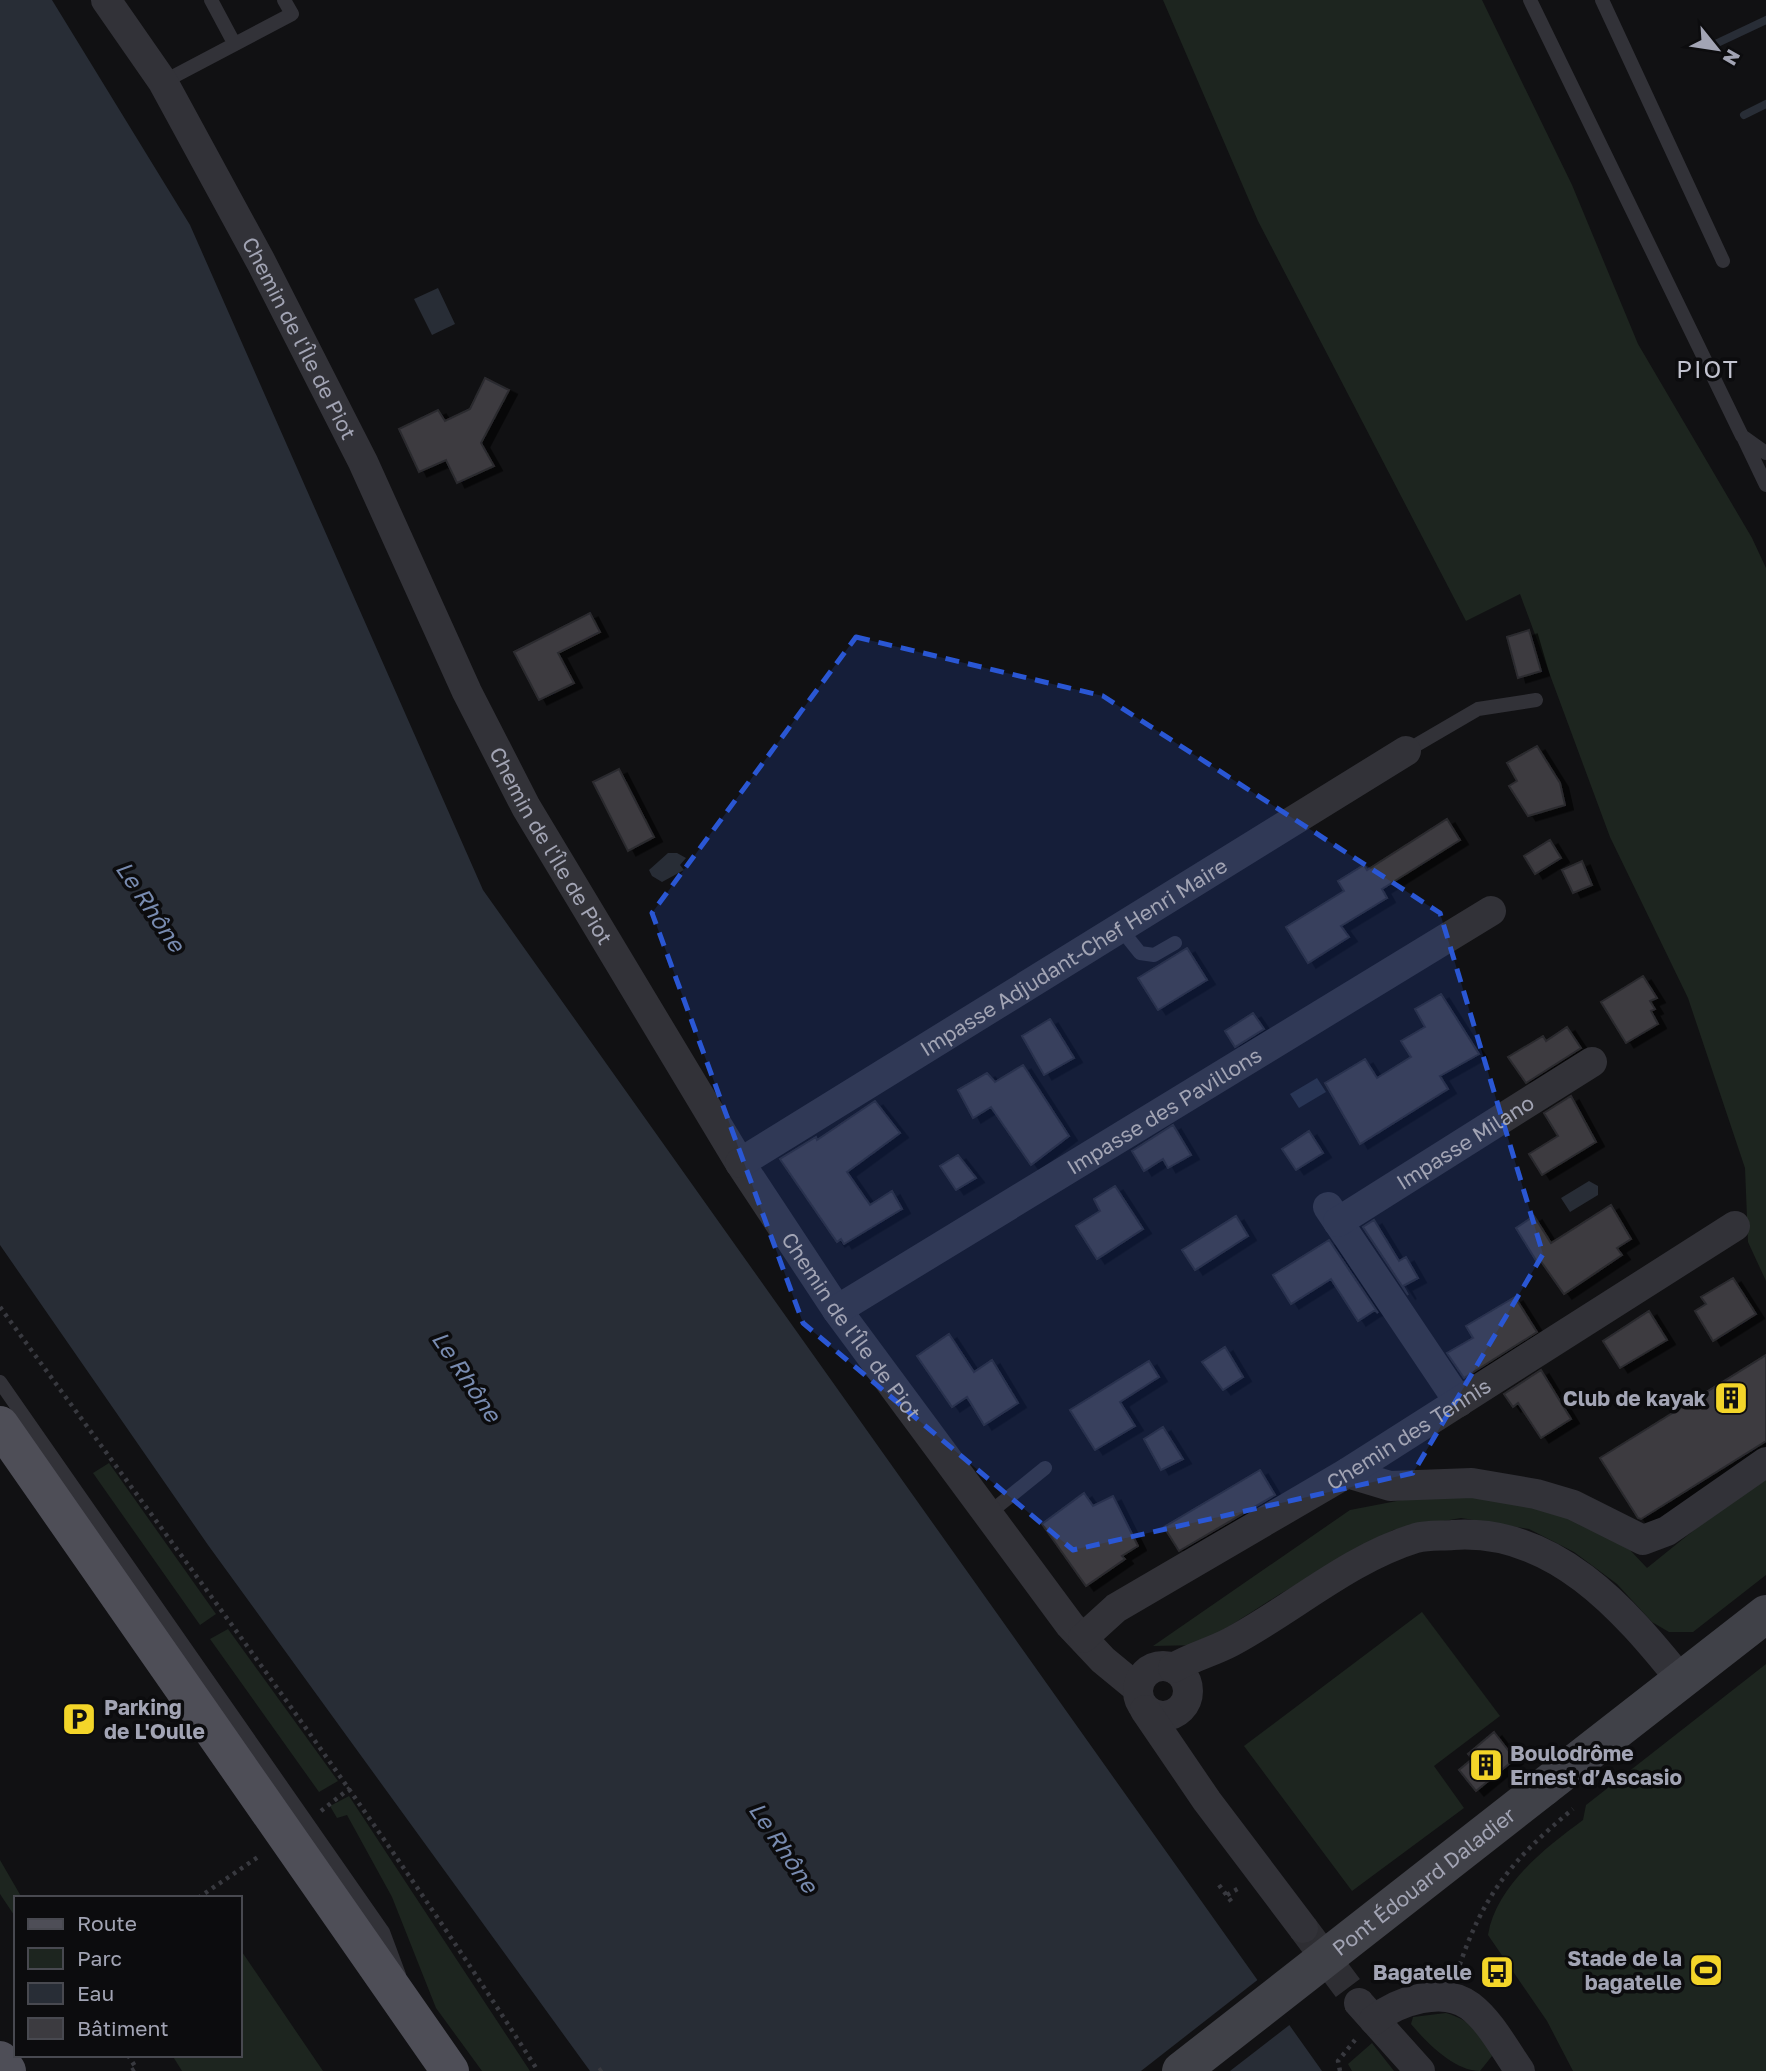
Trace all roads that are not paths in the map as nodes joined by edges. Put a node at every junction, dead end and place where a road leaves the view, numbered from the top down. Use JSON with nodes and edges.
{"nodes":[{"id":1,"x":106,"y":0,"type":"edge"},
{"id":2,"x":211,"y":0,"type":"edge"},
{"id":3,"x":284,"y":0,"type":"edge"},
{"id":4,"x":1530,"y":0,"type":"edge"},
{"id":5,"x":1602,"y":0,"type":"edge"},
{"id":6,"x":234,"y":43,"type":"junction"},
{"id":7,"x":163,"y":82,"type":"junction"},
{"id":8,"x":1723,"y":261,"type":"dead end"},
{"id":9,"x":1742,"y":436,"type":"junction"},
{"id":10,"x":1766,"y":453,"type":"edge"},
{"id":11,"x":1766,"y":485,"type":"edge"},
{"id":12,"x":1536,"y":700,"type":"dead end"},
{"id":13,"x":1406,"y":751,"type":"joint"},
{"id":14,"x":1491,"y":911,"type":"dead end"},
{"id":15,"x":1120,"y":928,"type":"junction"},
{"id":16,"x":1175,"y":943,"type":"dead end"},
{"id":17,"x":1592,"y":1062,"type":"dead end"},
{"id":18,"x":740,"y":1163,"type":"junction"},
{"id":19,"x":1735,"y":1226,"type":"dead end"},
{"id":20,"x":837,"y":1310,"type":"junction"},
{"id":21,"x":0,"y":1382,"type":"edge"},
{"id":22,"x":1459,"y":1402,"type":"junction"},
{"id":23,"x":0,"y":1425,"type":"edge"},
{"id":24,"x":1766,"y":1462,"type":"edge"},
{"id":25,"x":1045,"y":1468,"type":"dead end"},
{"id":26,"x":1347,"y":1473,"type":"junction"},
{"id":27,"x":988,"y":1514,"type":"junction"},
{"id":28,"x":1766,"y":1614,"type":"edge"},
{"id":29,"x":1083,"y":1638,"type":"junction"},
{"id":30,"x":1230,"y":1643,"type":"junction"},
{"id":31,"x":1681,"y":1680,"type":"junction"},
{"id":32,"x":1153,"y":1683,"type":"junction"},
{"id":33,"x":1184,"y":1701,"type":"junction"},
{"id":34,"x":1207,"y":1801,"type":"junction"},
{"id":35,"x":1303,"y":1928,"type":"tunnel mouth"},
{"id":36,"x":403,"y":2001,"type":"junction"},
{"id":37,"x":1496,"y":2038,"type":"junction"},
{"id":38,"x":0,"y":2060,"type":"edge"},
{"id":39,"x":1416,"y":2068,"type":"edge"},
{"id":40,"x":7,"y":2071,"type":"edge"},
{"id":41,"x":450,"y":2071,"type":"edge"},
{"id":42,"x":1181,"y":2071,"type":"edge"},
{"id":43,"x":1495,"y":2071,"type":"edge"},
{"id":44,"x":1520,"y":2071,"type":"edge"}],
"edges":[{"from":1,"to":7,"type":"street","name":"Chemin de l'Île de Piot"},
{"from":2,"to":6,"type":"lane"},
{"from":3,"to":6,"type":"lane"},
{"from":4,"to":9,"type":"lane"},
{"from":5,"to":8,"type":"lane"},
{"from":6,"to":7,"type":"lane"},
{"from":7,"to":18,"type":"street","name":"Chemin de l'Île de Piot"},
{"from":9,"to":10,"type":"lane"},
{"from":9,"to":11,"type":"lane"},
{"from":12,"to":13,"type":"lane"},
{"from":13,"to":15,"type":"street","name":"Impasse Adjudant-Chef Henri Maire"},
{"from":14,"to":20,"type":"street","name":"Impasse des Pavillons"},
{"from":15,"to":16,"type":"lane"},
{"from":15,"to":18,"type":"street","name":"Impasse Adjudant-Chef Henri Maire"},
{"from":17,"to":22,"type":"street","name":"Impasse Milano"},
{"from":18,"to":20,"type":"street","name":"Chemin de l'Île de Piot"},
{"from":19,"to":22,"type":"street","name":"Chemin des Tennis"},
{"from":20,"to":27,"type":"street","name":"Chemin de l'Île de Piot"},
{"from":21,"to":36,"type":"lane"},
{"from":22,"to":26,"type":"street","name":"Chemin des Tennis"},
{"from":23,"to":36,"type":"main road"},
{"from":24,"to":26,"type":"street"},
{"from":25,"to":27,"type":"lane"},
{"from":26,"to":29,"type":"street","name":"Chemin des Tennis"},
{"from":27,"to":29,"type":"street","name":"Chemin de l'Île de Piot"},
{"from":28,"to":31,"type":"main road","name":"Pont Édouard Daladier"},
{"from":29,"to":32,"type":"street","name":"Chemin de l'Île de Piot"},
{"from":30,"to":31,"type":"street"},
{"from":30,"to":32,"type":"street"},
{"from":30,"to":33,"type":"street"},
{"from":31,"to":42,"type":"main road","name":"Pont Édouard Daladier","bridge":true},
{"from":32,"to":33,"type":"street"},
{"from":32,"to":33,"type":"street"},
{"from":32,"to":34,"type":"street"},
{"from":33,"to":34,"type":"street"},
{"from":34,"to":35,"type":"street"},
{"from":36,"to":41,"type":"main road"},
{"from":37,"to":39,"type":"street"},
{"from":37,"to":43,"type":"street"},
{"from":37,"to":44,"type":"street"},
{"from":38,"to":40,"type":"main road"}]}
